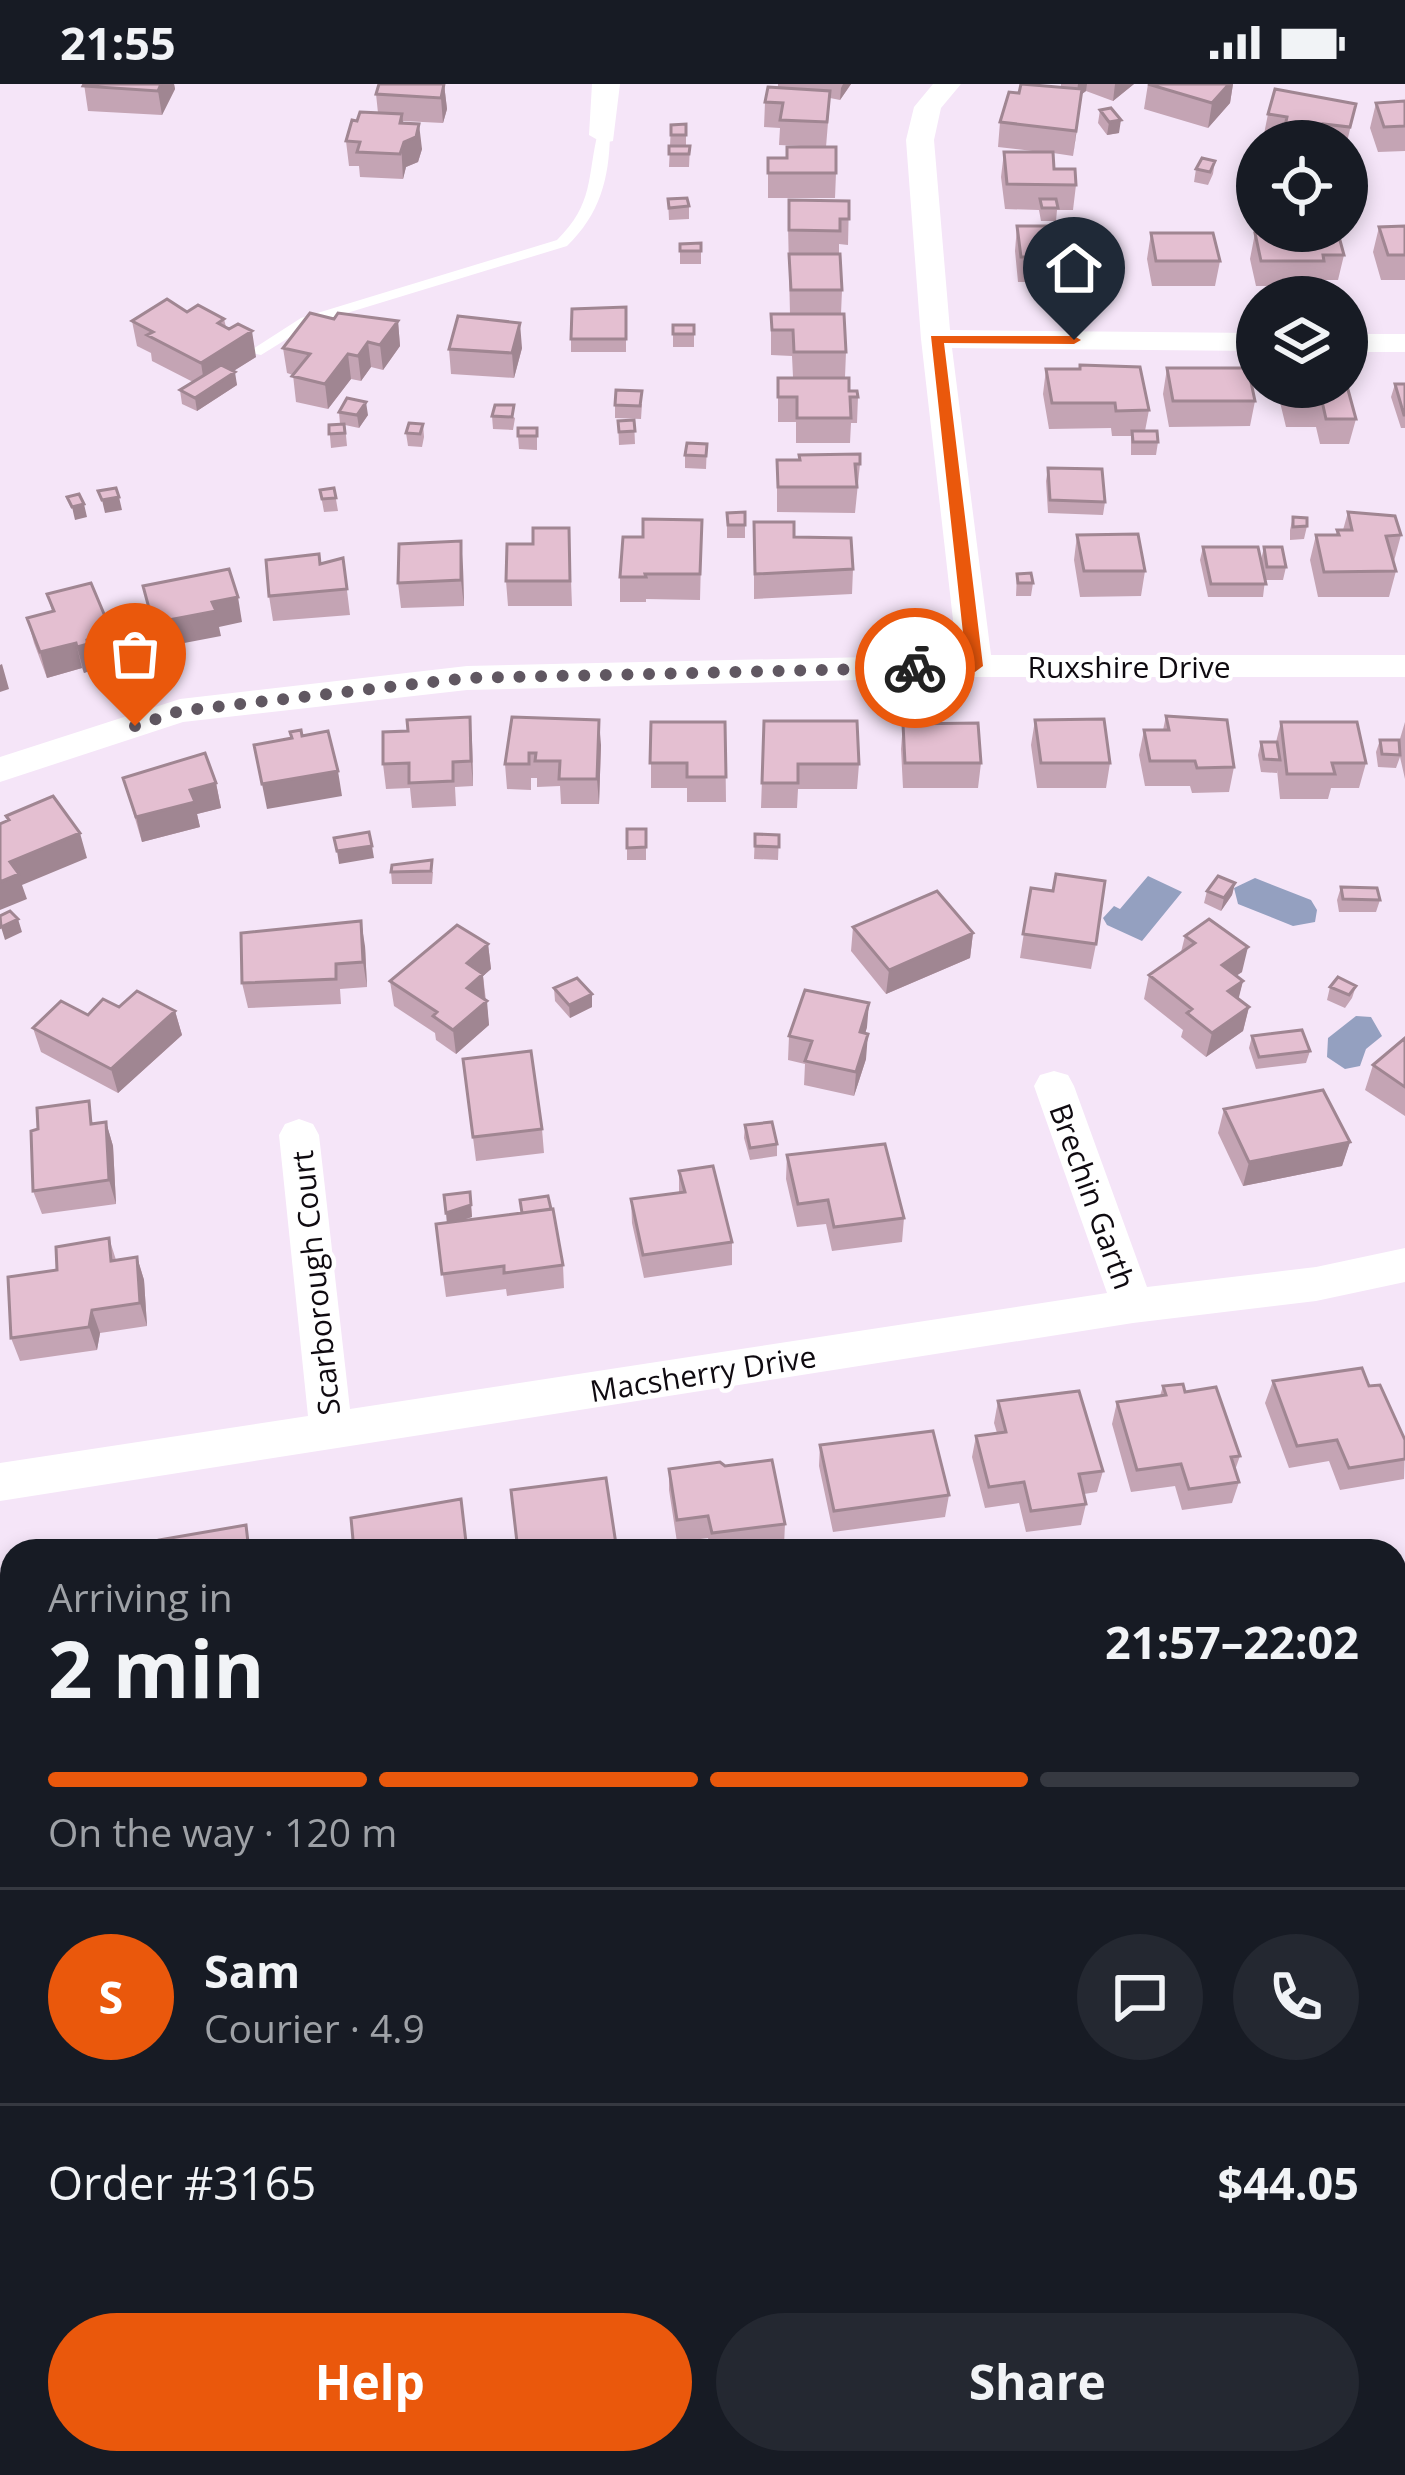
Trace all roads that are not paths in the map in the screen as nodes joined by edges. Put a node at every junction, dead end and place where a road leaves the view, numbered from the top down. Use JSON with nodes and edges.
{"nodes":[{"id":1,"x":606,"y":84,"type":"edge"},
{"id":2,"x":947,"y":84,"type":"edge"},
{"id":3,"x":603,"y":135,"type":"joint"},
{"id":4,"x":936,"y":339,"type":"junction"},
{"id":5,"x":1236,"y":342,"type":"edge"},
{"id":6,"x":1368,"y":343,"type":"edge"},
{"id":7,"x":1405,"y":343,"type":"edge"},
{"id":8,"x":256,"y":352,"type":"edge"},
{"id":9,"x":975,"y":666,"type":"junction"},
{"id":10,"x":1405,"y":666,"type":"edge"},
{"id":11,"x":0,"y":770,"type":"edge"},
{"id":12,"x":1054,"y":1086,"type":"dead end"},
{"id":13,"x":299,"y":1135,"type":"dead end"},
{"id":14,"x":1405,"y":1265,"type":"edge"},
{"id":15,"x":1133,"y":1306,"type":"junction"},
{"id":16,"x":331,"y":1431,"type":"junction"},
{"id":17,"x":0,"y":1481,"type":"edge"}],
"edges":[{"from":1,"to":3,"type":"street"},
{"from":2,"to":4,"type":"street"},
{"from":3,"to":8,"type":"lane"},
{"from":4,"to":5,"type":"street"},
{"from":4,"to":9,"type":"street"},
{"from":6,"to":7,"type":"street"},
{"from":9,"to":10,"type":"street","name":"Ruxshire Drive"},
{"from":9,"to":11,"type":"street","name":"Ruxshire Drive"},
{"from":12,"to":15,"type":"street","name":"Brechin Garth"},
{"from":13,"to":16,"type":"street","name":"Scarborough Court"},
{"from":14,"to":15,"type":"street","name":"Macsherry Drive"},
{"from":15,"to":16,"type":"street","name":"Macsherry Drive"},
{"from":16,"to":17,"type":"street","name":"Macsherry Drive"}]}
